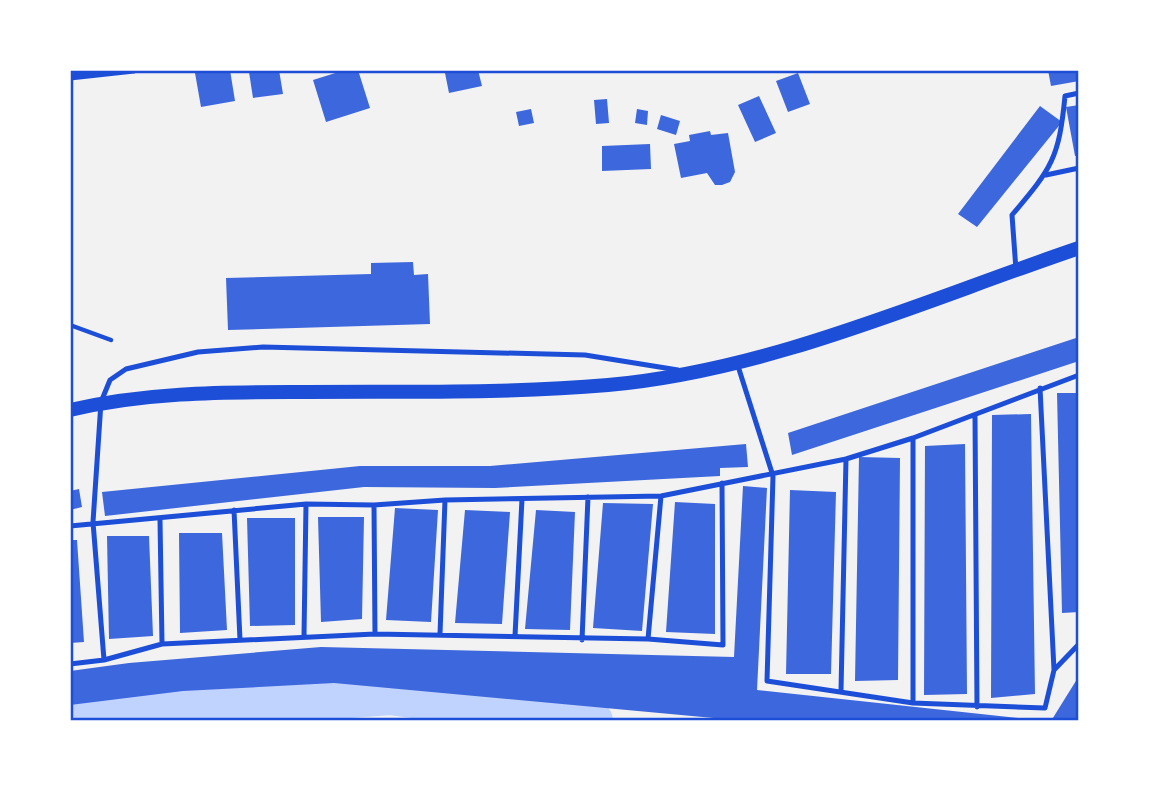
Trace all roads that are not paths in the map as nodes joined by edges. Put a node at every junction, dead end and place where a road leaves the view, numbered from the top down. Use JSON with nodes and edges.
{"nodes":[{"id":1,"x":134,"y":70,"type":"edge"},
{"id":2,"x":70,"y":78,"type":"edge"},
{"id":3,"x":1079,"y":93,"type":"edge"},
{"id":4,"x":1079,"y":168,"type":"edge"},
{"id":5,"x":1046,"y":175,"type":"junction"},
{"id":6,"x":1079,"y":248,"type":"edge"},
{"id":7,"x":1016,"y":270,"type":"junction"},
{"id":8,"x":736,"y":360,"type":"junction"},
{"id":9,"x":690,"y":372,"type":"junction"},
{"id":10,"x":1079,"y":375,"type":"edge"},
{"id":11,"x":1040,"y":388,"type":"junction"},
{"id":12,"x":101,"y":402,"type":"junction"},
{"id":13,"x":70,"y":410,"type":"edge"},
{"id":14,"x":975,"y":415,"type":"junction"},
{"id":15,"x":912,"y":438,"type":"junction"},
{"id":16,"x":846,"y":459,"type":"junction"},
{"id":17,"x":773,"y":475,"type":"junction"},
{"id":18,"x":722,"y":483,"type":"junction"},
{"id":19,"x":661,"y":496,"type":"junction"},
{"id":20,"x":588,"y":497,"type":"junction"},
{"id":21,"x":522,"y":499,"type":"junction"},
{"id":22,"x":444,"y":500,"type":"junction"},
{"id":23,"x":306,"y":503,"type":"junction"},
{"id":24,"x":374,"y":505,"type":"junction"},
{"id":25,"x":234,"y":510,"type":"junction"},
{"id":26,"x":160,"y":520,"type":"junction"},
{"id":27,"x":93,"y":522,"type":"junction"},
{"id":28,"x":70,"y":526,"type":"edge"},
{"id":29,"x":375,"y":634,"type":"junction"},
{"id":30,"x":440,"y":634,"type":"junction"},
{"id":31,"x":304,"y":636,"type":"junction"},
{"id":32,"x":515,"y":636,"type":"junction"},
{"id":33,"x":648,"y":639,"type":"junction"},
{"id":34,"x":240,"y":640,"type":"junction"},
{"id":35,"x":582,"y":640,"type":"junction"},
{"id":36,"x":162,"y":644,"type":"junction"},
{"id":37,"x":1079,"y":644,"type":"edge"},
{"id":38,"x":104,"y":660,"type":"junction"},
{"id":39,"x":70,"y":664,"type":"edge"},
{"id":40,"x":1054,"y":670,"type":"junction"},
{"id":41,"x":841,"y":691,"type":"junction"},
{"id":42,"x":913,"y":703,"type":"junction"},
{"id":43,"x":977,"y":708,"type":"junction"}],
"edges":[{"from":1,"to":2,"type":"street"},
{"from":3,"to":5,"type":"lane"},
{"from":4,"to":5,"type":"lane"},
{"from":5,"to":7,"type":"lane"},
{"from":6,"to":7,"type":"main road"},
{"from":7,"to":8,"type":"main road"},
{"from":8,"to":9,"type":"main road"},
{"from":8,"to":17,"type":"lane"},
{"from":9,"to":12,"type":"main road"},
{"from":9,"to":12,"type":"lane"},
{"from":10,"to":11,"type":"lane"},
{"from":11,"to":14,"type":"lane"},
{"from":11,"to":40,"type":"lane"},
{"from":12,"to":13,"type":"main road"},
{"from":12,"to":27,"type":"lane"},
{"from":14,"to":15,"type":"lane"},
{"from":14,"to":43,"type":"lane"},
{"from":15,"to":16,"type":"lane"},
{"from":15,"to":42,"type":"lane"},
{"from":16,"to":17,"type":"lane"},
{"from":16,"to":41,"type":"lane"},
{"from":17,"to":18,"type":"lane"},
{"from":17,"to":41,"type":"lane"},
{"from":18,"to":19,"type":"lane"},
{"from":18,"to":33,"type":"lane"},
{"from":19,"to":20,"type":"lane"},
{"from":19,"to":33,"type":"lane"},
{"from":20,"to":21,"type":"lane"},
{"from":20,"to":35,"type":"lane"},
{"from":21,"to":22,"type":"lane"},
{"from":21,"to":32,"type":"lane"},
{"from":22,"to":24,"type":"lane"},
{"from":22,"to":30,"type":"lane"},
{"from":23,"to":24,"type":"lane"},
{"from":23,"to":25,"type":"lane"},
{"from":23,"to":31,"type":"lane"},
{"from":24,"to":29,"type":"lane"},
{"from":25,"to":26,"type":"lane"},
{"from":25,"to":34,"type":"lane"},
{"from":26,"to":27,"type":"lane"},
{"from":26,"to":36,"type":"lane"},
{"from":27,"to":28,"type":"lane"},
{"from":27,"to":38,"type":"lane"},
{"from":29,"to":30,"type":"lane"},
{"from":29,"to":31,"type":"lane"},
{"from":30,"to":32,"type":"lane"},
{"from":31,"to":34,"type":"lane"},
{"from":32,"to":35,"type":"lane"},
{"from":33,"to":35,"type":"lane"},
{"from":34,"to":36,"type":"lane"},
{"from":36,"to":38,"type":"lane"},
{"from":37,"to":40,"type":"lane"},
{"from":38,"to":39,"type":"lane"},
{"from":40,"to":43,"type":"lane"},
{"from":41,"to":42,"type":"lane"},
{"from":42,"to":43,"type":"lane"}]}
